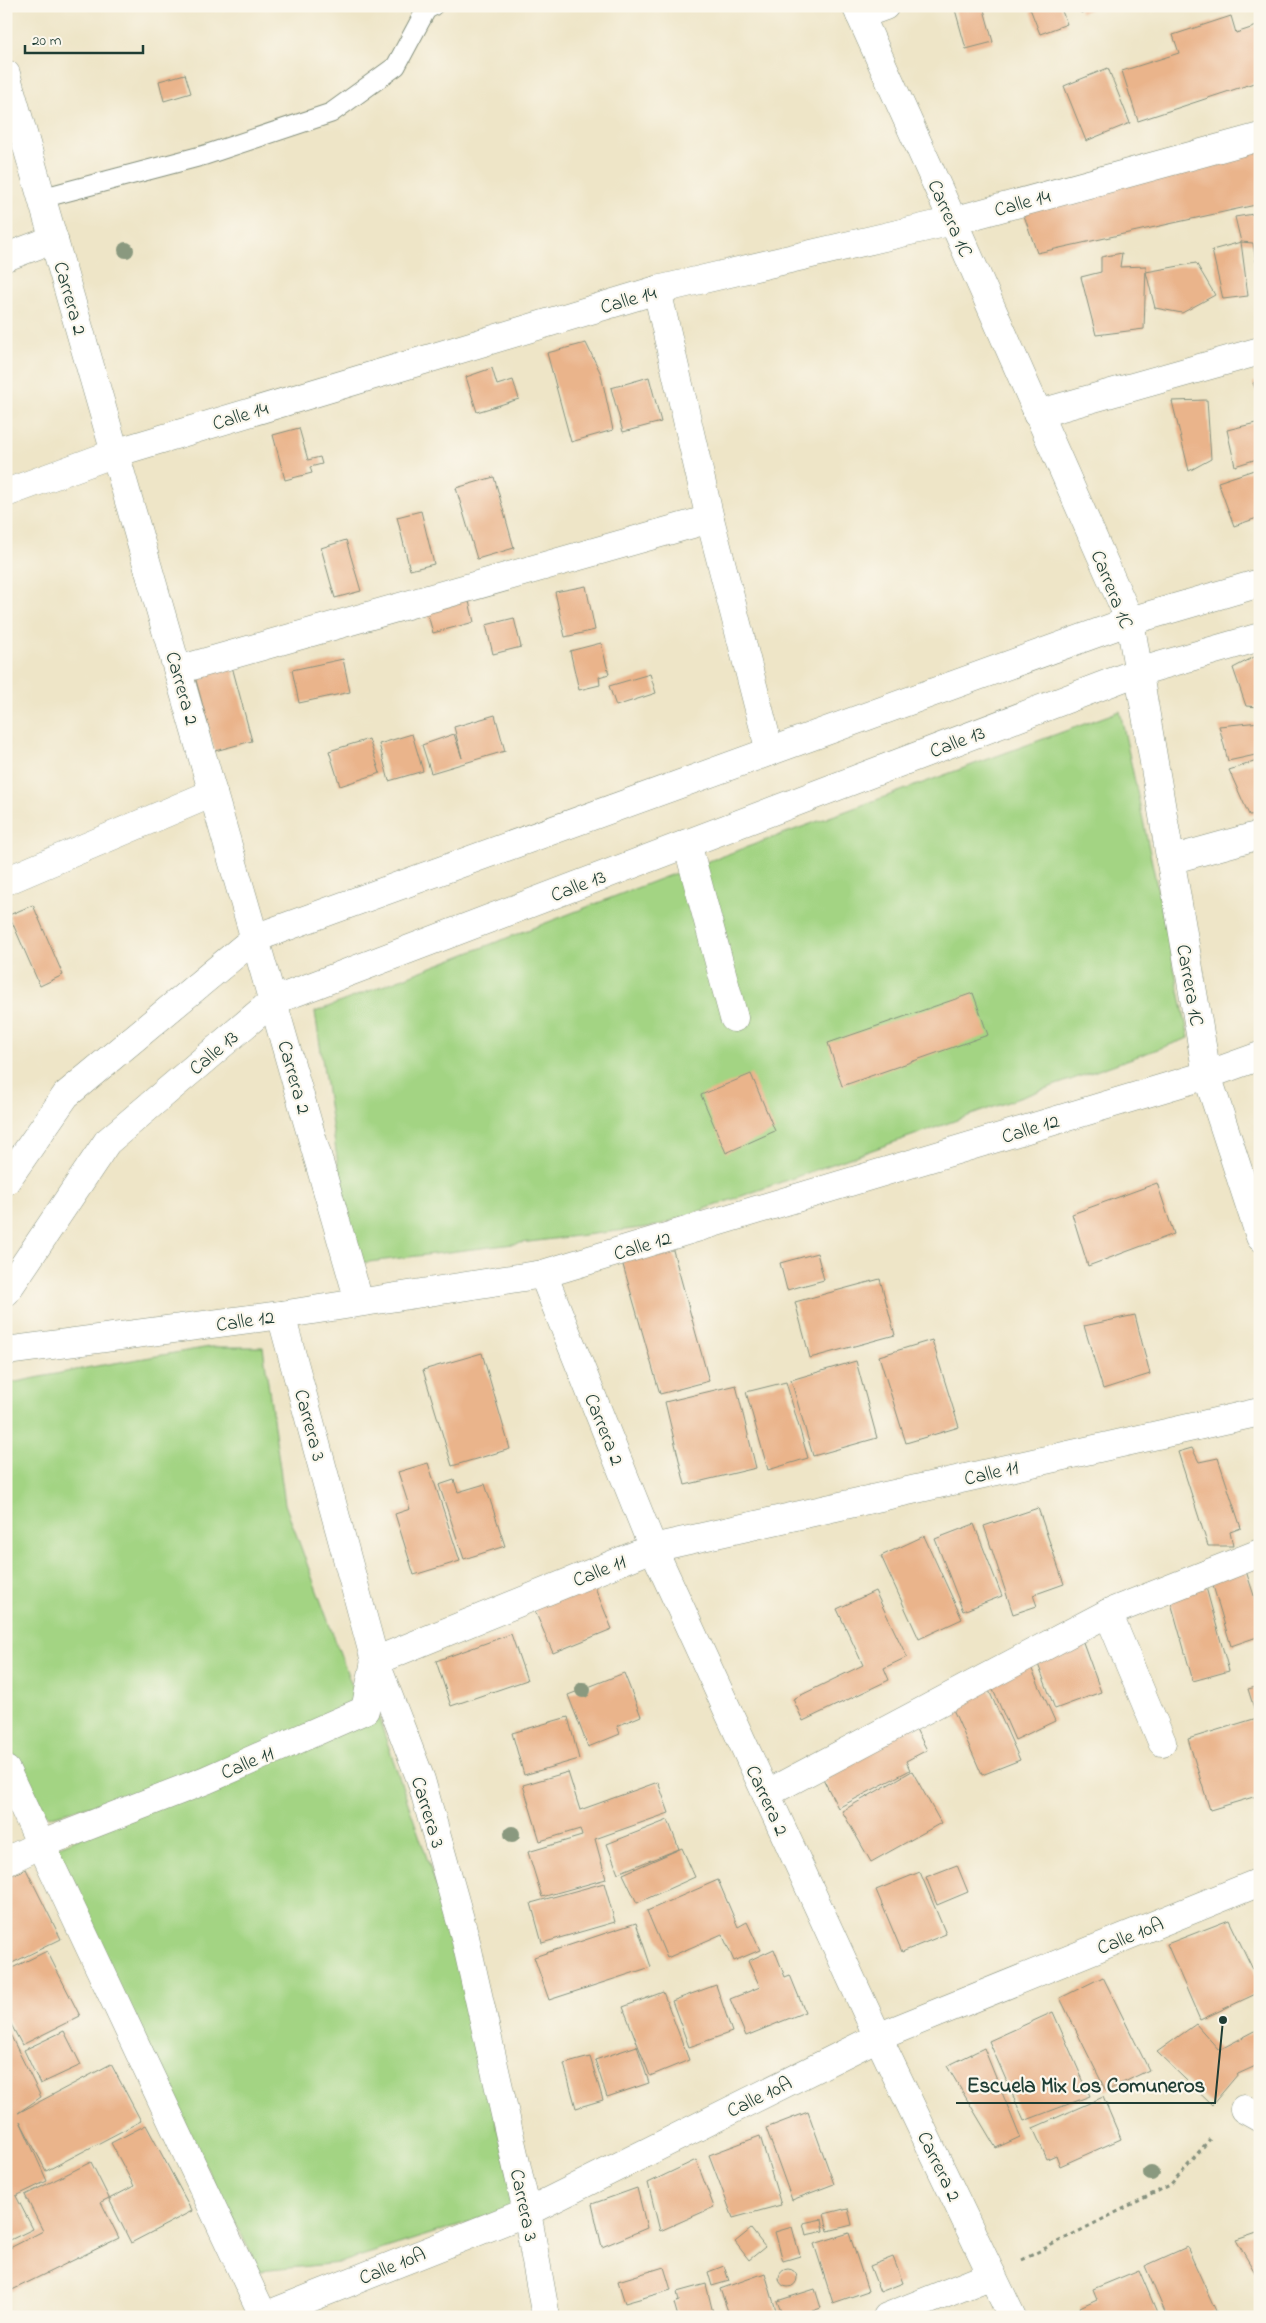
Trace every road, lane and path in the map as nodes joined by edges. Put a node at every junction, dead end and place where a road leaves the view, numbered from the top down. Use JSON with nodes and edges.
{"nodes":[{"id":1,"x":885,"y":6,"type":"edge"},
{"id":2,"x":428,"y":7,"type":"edge"},
{"id":3,"x":858,"y":10,"type":"edge"},
{"id":4,"x":6,"y":74,"type":"edge"},
{"id":5,"x":1260,"y":137,"type":"edge"},
{"id":6,"x":42,"y":198,"type":"junction"},
{"id":7,"x":953,"y":221,"type":"junction"},
{"id":8,"x":54,"y":239,"type":"junction"},
{"id":9,"x":6,"y":257,"type":"edge"},
{"id":10,"x":657,"y":290,"type":"junction"},
{"id":11,"x":1260,"y":351,"type":"edge"},
{"id":12,"x":1037,"y":414,"type":"junction"},
{"id":13,"x":115,"y":452,"type":"junction"},
{"id":14,"x":6,"y":493,"type":"edge"},
{"id":15,"x":710,"y":519,"type":"junction"},
{"id":16,"x":1260,"y":583,"type":"edge"},
{"id":17,"x":1130,"y":621,"type":"junction"},
{"id":18,"x":1260,"y":637,"type":"edge"},
{"id":19,"x":178,"y":670,"type":"junction"},
{"id":20,"x":1138,"y":672,"type":"junction"},
{"id":21,"x":770,"y":752,"type":"junction"},
{"id":22,"x":213,"y":792,"type":"junction"},
{"id":23,"x":1260,"y":835,"type":"edge"},
{"id":24,"x":687,"y":843,"type":"junction"},
{"id":25,"x":1170,"y":860,"type":"junction"},
{"id":26,"x":6,"y":881,"type":"edge"},
{"id":27,"x":255,"y":938,"type":"junction"},
{"id":28,"x":273,"y":1001,"type":"junction"},
{"id":29,"x":734,"y":1018,"type":"dead end"},
{"id":30,"x":1260,"y":1056,"type":"edge"},
{"id":31,"x":1207,"y":1075,"type":"junction"},
{"id":32,"x":6,"y":1181,"type":"edge"},
{"id":33,"x":1260,"y":1237,"type":"edge"},
{"id":34,"x":543,"y":1274,"type":"junction"},
{"id":35,"x":6,"y":1292,"type":"edge"},
{"id":36,"x":359,"y":1301,"type":"junction"},
{"id":37,"x":281,"y":1315,"type":"junction"},
{"id":38,"x":6,"y":1351,"type":"edge"},
{"id":39,"x":1260,"y":1412,"type":"edge"},
{"id":40,"x":653,"y":1548,"type":"junction"},
{"id":41,"x":1260,"y":1553,"type":"edge"},
{"id":42,"x":1108,"y":1613,"type":"junction"},
{"id":43,"x":375,"y":1661,"type":"junction"},
{"id":44,"x":1162,"y":1742,"type":"dead end"},
{"id":45,"x":6,"y":1770,"type":"edge"},
{"id":46,"x":766,"y":1794,"type":"junction"},
{"id":47,"x":42,"y":1844,"type":"junction"},
{"id":48,"x":6,"y":1861,"type":"edge"},
{"id":49,"x":1260,"y":1882,"type":"edge"},
{"id":50,"x":878,"y":2037,"type":"junction"},
{"id":51,"x":1210,"y":2139,"type":"dead end"},
{"id":52,"x":527,"y":2212,"type":"junction"},
{"id":53,"x":992,"y":2275,"type":"junction"},
{"id":54,"x":263,"y":2316,"type":"edge"},
{"id":55,"x":546,"y":2317,"type":"edge"},
{"id":56,"x":887,"y":2317,"type":"edge"},
{"id":57,"x":1012,"y":2317,"type":"edge"}],
"edges":[{"from":1,"to":3,"type":"street"},
{"from":2,"to":6,"type":"lane"},
{"from":3,"to":7,"type":"street","name":"Carrera 1C"},
{"from":4,"to":6,"type":"street","name":"Carrera 2"},
{"from":5,"to":7,"type":"street","name":"Calle 14"},
{"from":6,"to":8,"type":"street","name":"Carrera 2"},
{"from":7,"to":10,"type":"street","name":"Calle 14"},
{"from":7,"to":12,"type":"street","name":"Carrera 1C"},
{"from":8,"to":9,"type":"street"},
{"from":8,"to":13,"type":"street","name":"Carrera 2"},
{"from":10,"to":13,"type":"street","name":"Calle 14"},
{"from":10,"to":15,"type":"street"},
{"from":11,"to":12,"type":"street"},
{"from":12,"to":17,"type":"street","name":"Carrera 1C"},
{"from":13,"to":14,"type":"street","name":"Calle 14"},
{"from":13,"to":19,"type":"street","name":"Carrera 2"},
{"from":15,"to":19,"type":"street"},
{"from":15,"to":21,"type":"street"},
{"from":16,"to":17,"type":"street"},
{"from":17,"to":20,"type":"street","name":"Carrera 1C"},
{"from":17,"to":21,"type":"street"},
{"from":18,"to":20,"type":"street","name":"Calle 13"},
{"from":19,"to":22,"type":"street","name":"Carrera 2"},
{"from":20,"to":24,"type":"street","name":"Calle 13"},
{"from":20,"to":25,"type":"street","name":"Carrera 1C"},
{"from":21,"to":27,"type":"street"},
{"from":22,"to":26,"type":"street"},
{"from":22,"to":27,"type":"street","name":"Carrera 2"},
{"from":23,"to":25,"type":"street"},
{"from":24,"to":28,"type":"street","name":"Calle 13"},
{"from":24,"to":29,"type":"street"},
{"from":25,"to":31,"type":"street","name":"Carrera 1C"},
{"from":27,"to":28,"type":"street","name":"Carrera 2"},
{"from":27,"to":32,"type":"street"},
{"from":28,"to":35,"type":"street","name":"Calle 13"},
{"from":28,"to":36,"type":"street","name":"Carrera 2"},
{"from":30,"to":31,"type":"street","name":"Calle 12"},
{"from":31,"to":33,"type":"street","name":"Carrera 1C"},
{"from":31,"to":34,"type":"street","name":"Calle 12"},
{"from":34,"to":36,"type":"street","name":"Calle 12"},
{"from":34,"to":40,"type":"street","name":"Carrera 2"},
{"from":36,"to":37,"type":"street","name":"Calle 12"},
{"from":37,"to":38,"type":"street","name":"Calle 12"},
{"from":37,"to":43,"type":"street","name":"Carrera 3"},
{"from":39,"to":40,"type":"street","name":"Calle 11"},
{"from":40,"to":43,"type":"street","name":"Calle 11"},
{"from":40,"to":46,"type":"street","name":"Carrera 2"},
{"from":41,"to":42,"type":"street"},
{"from":42,"to":44,"type":"street"},
{"from":42,"to":46,"type":"street"},
{"from":43,"to":47,"type":"street","name":"Calle 11"},
{"from":43,"to":52,"type":"street","name":"Carrera 3"},
{"from":45,"to":47,"type":"street"},
{"from":46,"to":50,"type":"street","name":"Carrera 2"},
{"from":47,"to":48,"type":"street","name":"Calle 11"},
{"from":47,"to":54,"type":"street"},
{"from":49,"to":50,"type":"street","name":"Calle 10A"},
{"from":50,"to":52,"type":"street","name":"Calle 10A"},
{"from":50,"to":53,"type":"street","name":"Carrera 2"},
{"from":51,"to":53,"type":"path"},
{"from":52,"to":54,"type":"street","name":"Calle 10A"},
{"from":52,"to":55,"type":"street","name":"Carrera 3"},
{"from":53,"to":56,"type":"street"},
{"from":53,"to":57,"type":"street","name":"Carrera 2"}]}
